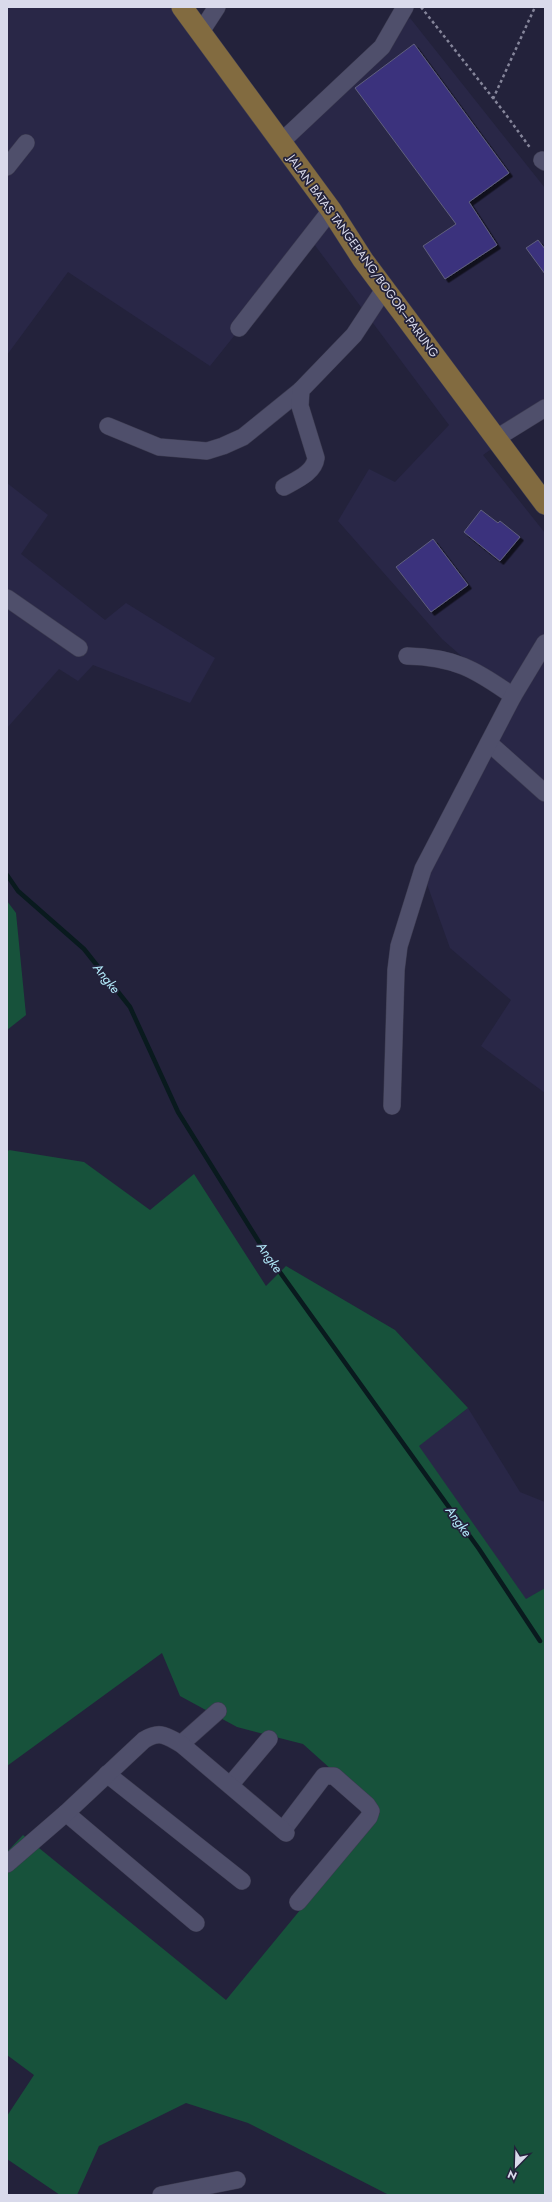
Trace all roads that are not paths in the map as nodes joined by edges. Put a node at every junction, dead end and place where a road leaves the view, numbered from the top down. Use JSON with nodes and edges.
{"nodes":[{"id":1,"x":182,"y":7,"type":"edge"},
{"id":2,"x":217,"y":7,"type":"edge"},
{"id":3,"x":405,"y":7,"type":"edge"},
{"id":4,"x":200,"y":32,"type":"junction"},
{"id":5,"x":281,"y":142,"type":"junction"},
{"id":6,"x":26,"y":144,"type":"dead end"},
{"id":7,"x":7,"y":167,"type":"edge"},
{"id":8,"x":331,"y":210,"type":"junction"},
{"id":9,"x":385,"y":288,"type":"junction"},
{"id":10,"x":239,"y":328,"type":"dead end"},
{"id":11,"x":301,"y":390,"type":"junction"},
{"id":12,"x":545,"y":408,"type":"edge"},
{"id":13,"x":108,"y":426,"type":"dead end"},
{"id":14,"x":495,"y":439,"type":"junction"},
{"id":15,"x":284,"y":487,"type":"dead end"},
{"id":16,"x":545,"y":504,"type":"edge"},
{"id":17,"x":7,"y":598,"type":"edge"},
{"id":18,"x":545,"y":643,"type":"edge"},
{"id":19,"x":79,"y":648,"type":"dead end"},
{"id":20,"x":406,"y":656,"type":"dead end"},
{"id":21,"x":513,"y":696,"type":"junction"},
{"id":22,"x":489,"y":743,"type":"junction"},
{"id":23,"x":545,"y":793,"type":"edge"},
{"id":24,"x":392,"y":1106,"type":"dead end"},
{"id":25,"x":218,"y":1711,"type":"dead end"},
{"id":26,"x":269,"y":1738,"type":"dead end"},
{"id":27,"x":181,"y":1744,"type":"junction"},
{"id":28,"x":107,"y":1774,"type":"junction"},
{"id":29,"x":231,"y":1784,"type":"junction"},
{"id":30,"x":66,"y":1813,"type":"junction"},
{"id":31,"x":7,"y":1864,"type":"edge"},
{"id":32,"x":242,"y":1880,"type":"dead end"},
{"id":33,"x":298,"y":1902,"type":"dead end"},
{"id":34,"x":196,"y":1922,"type":"dead end"},
{"id":35,"x":237,"y":2180,"type":"dead end"},
{"id":36,"x":161,"y":2195,"type":"edge"}],
"edges":[{"from":1,"to":4,"type":"main road","name":"JALAN BATAS TANGERANG/BOGOR–PARUNG"},
{"from":2,"to":4,"type":"street"},
{"from":3,"to":5,"type":"street"},
{"from":4,"to":5,"type":"main road","name":"JALAN BATAS TANGERANG/BOGOR–PARUNG"},
{"from":5,"to":8,"type":"main road","name":"JALAN BATAS TANGERANG/BOGOR–PARUNG"},
{"from":6,"to":7,"type":"street"},
{"from":8,"to":9,"type":"main road","name":"JALAN BATAS TANGERANG/BOGOR–PARUNG"},
{"from":8,"to":10,"type":"street"},
{"from":9,"to":11,"type":"street"},
{"from":9,"to":14,"type":"main road","name":"JALAN BATAS TANGERANG/BOGOR–PARUNG"},
{"from":11,"to":13,"type":"street"},
{"from":11,"to":15,"type":"street"},
{"from":12,"to":14,"type":"street"},
{"from":14,"to":16,"type":"main road","name":"JALAN BATAS TANGERANG/BOGOR–PARUNG"},
{"from":17,"to":19,"type":"street"},
{"from":18,"to":21,"type":"street"},
{"from":20,"to":21,"type":"street"},
{"from":21,"to":22,"type":"street"},
{"from":22,"to":23,"type":"street"},
{"from":22,"to":24,"type":"street"},
{"from":25,"to":27,"type":"street"},
{"from":26,"to":29,"type":"street"},
{"from":27,"to":28,"type":"street"},
{"from":27,"to":29,"type":"street"},
{"from":28,"to":30,"type":"street"},
{"from":28,"to":32,"type":"street"},
{"from":29,"to":33,"type":"street"},
{"from":30,"to":31,"type":"street"},
{"from":30,"to":34,"type":"street"},
{"from":35,"to":36,"type":"street"}]}
